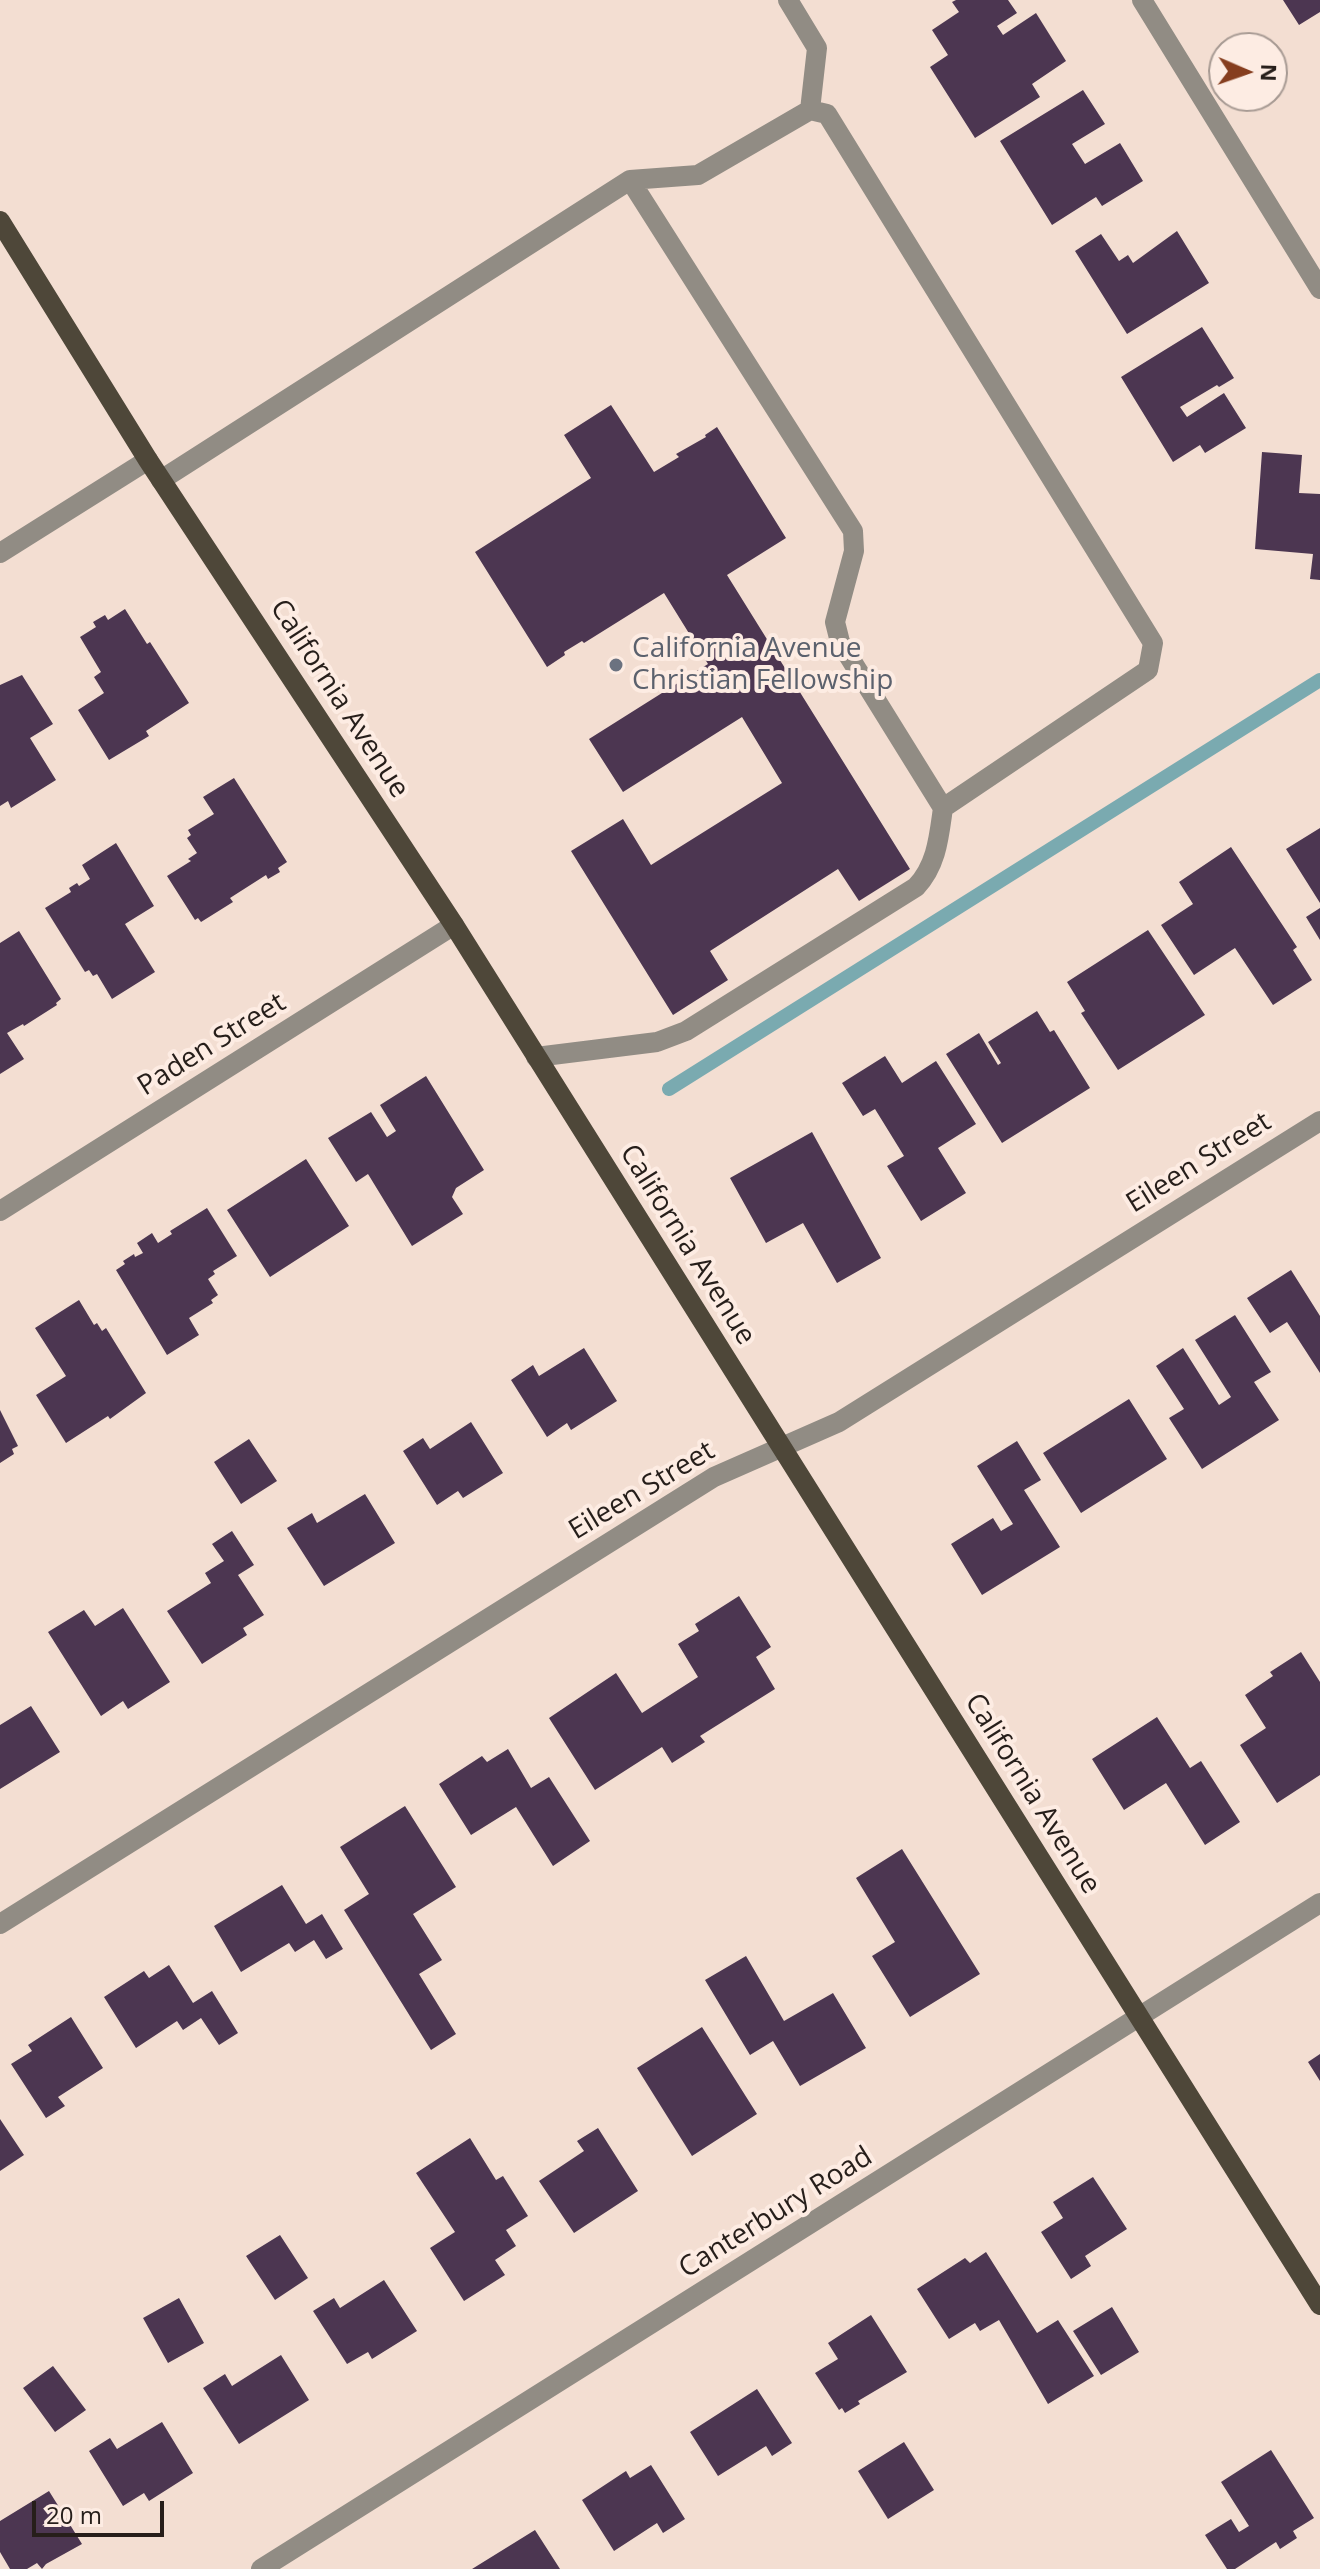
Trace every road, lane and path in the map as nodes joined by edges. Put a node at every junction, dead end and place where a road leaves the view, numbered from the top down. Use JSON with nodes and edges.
{"nodes":[{"id":1,"x":788,"y":0,"type":"edge"},
{"id":2,"x":1142,"y":0,"type":"edge"},
{"id":3,"x":810,"y":110,"type":"junction"},
{"id":4,"x":630,"y":180,"type":"junction"},
{"id":5,"x":0,"y":221,"type":"edge"},
{"id":6,"x":1320,"y":289,"type":"edge"},
{"id":7,"x":148,"y":460,"type":"junction"},
{"id":8,"x":161,"y":480,"type":"junction"},
{"id":9,"x":0,"y":553,"type":"edge"},
{"id":10,"x":943,"y":808,"type":"junction"},
{"id":11,"x":454,"y":925,"type":"junction"},
{"id":12,"x":536,"y":1057,"type":"junction"},
{"id":13,"x":1320,"y":1121,"type":"edge"},
{"id":14,"x":0,"y":1211,"type":"edge"},
{"id":15,"x":781,"y":1448,"type":"junction"},
{"id":16,"x":1320,"y":1903,"type":"edge"},
{"id":17,"x":0,"y":1924,"type":"edge"},
{"id":18,"x":1139,"y":2018,"type":"junction"},
{"id":19,"x":1320,"y":2305,"type":"edge"},
{"id":20,"x":261,"y":2569,"type":"edge"}],
"edges":[{"from":1,"to":3,"type":"street"},
{"from":2,"to":6,"type":"street"},
{"from":3,"to":4,"type":"street"},
{"from":3,"to":10,"type":"street"},
{"from":4,"to":8,"type":"street"},
{"from":4,"to":10,"type":"street"},
{"from":5,"to":7,"type":"main road","name":"California Avenue"},
{"from":7,"to":8,"type":"main road","name":"California Avenue"},
{"from":7,"to":9,"type":"street"},
{"from":8,"to":11,"type":"main road","name":"California Avenue"},
{"from":10,"to":12,"type":"street"},
{"from":11,"to":12,"type":"main road","name":"California Avenue"},
{"from":11,"to":14,"type":"street","name":"Paden Street"},
{"from":12,"to":15,"type":"main road","name":"California Avenue"},
{"from":13,"to":15,"type":"street","name":"Eileen Street"},
{"from":15,"to":17,"type":"street","name":"Eileen Street"},
{"from":15,"to":18,"type":"main road","name":"California Avenue"},
{"from":16,"to":18,"type":"street","name":"Canterbury Road"},
{"from":18,"to":19,"type":"main road","name":"California Avenue"},
{"from":18,"to":20,"type":"street","name":"Canterbury Road"}]}
